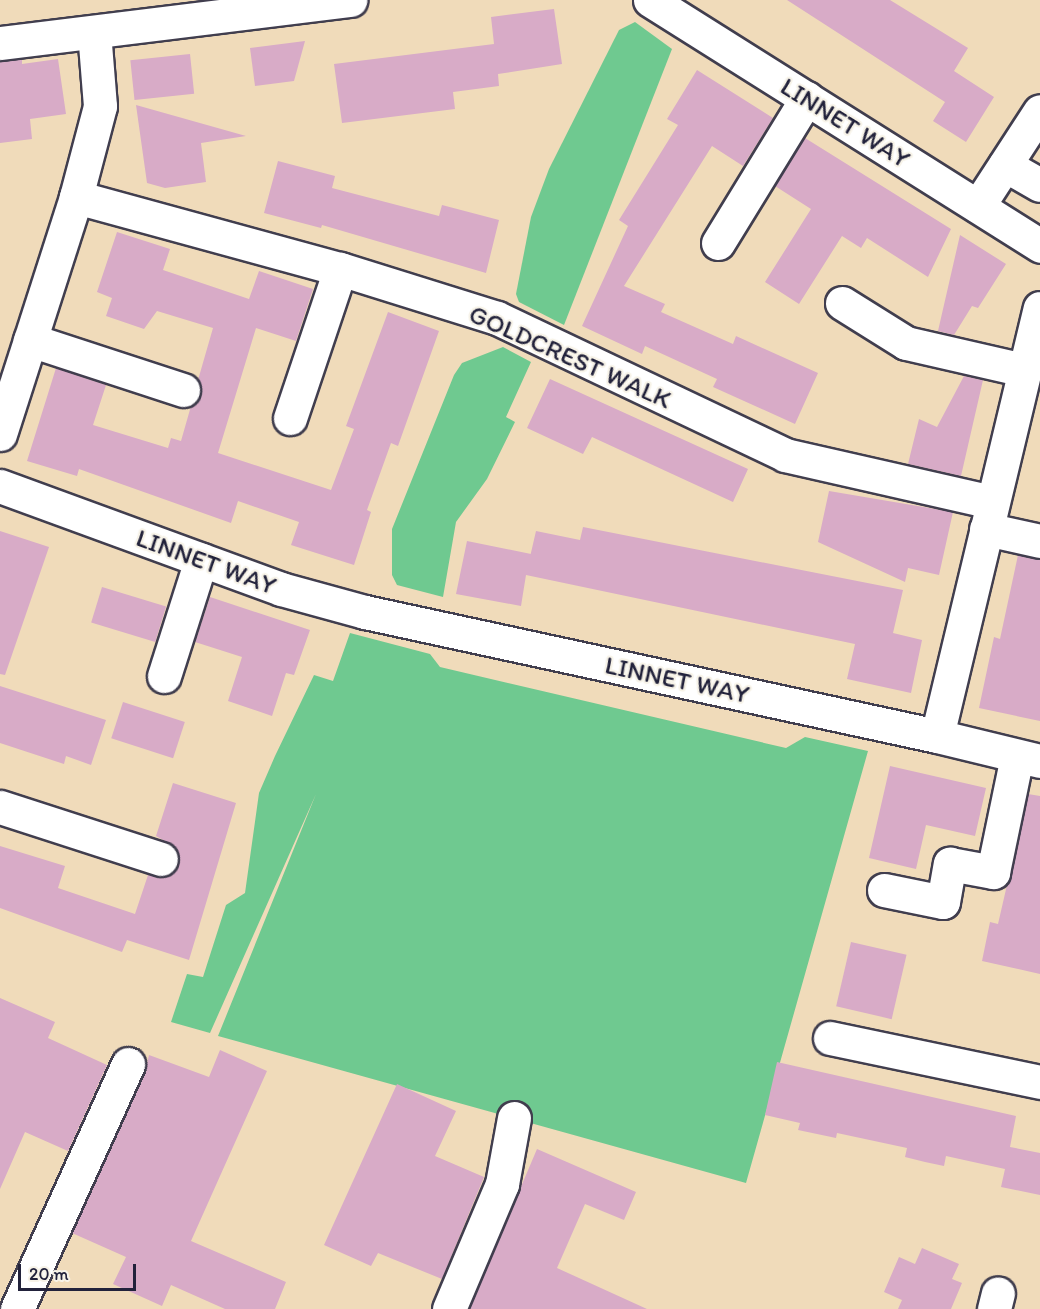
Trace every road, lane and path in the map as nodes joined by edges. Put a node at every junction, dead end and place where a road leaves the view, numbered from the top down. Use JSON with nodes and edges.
{"nodes":[{"id":1,"x":350,"y":0,"type":"edge"},
{"id":2,"x":650,"y":0,"type":"edge"},
{"id":3,"x":153,"y":12,"type":"edge"},
{"id":4,"x":94,"y":32,"type":"junction"},
{"id":5,"x":0,"y":43,"type":"edge"},
{"id":6,"x":807,"y":98,"type":"junction"},
{"id":7,"x":1040,"y":111,"type":"edge"},
{"id":8,"x":1005,"y":165,"type":"junction"},
{"id":9,"x":1040,"y":185,"type":"edge"},
{"id":10,"x":76,"y":197,"type":"junction"},
{"id":11,"x":978,"y":206,"type":"junction"},
{"id":12,"x":718,"y":243,"type":"dead end"},
{"id":13,"x":1040,"y":246,"type":"edge"},
{"id":14,"x":340,"y":269,"type":"junction"},
{"id":15,"x":842,"y":303,"type":"dead end"},
{"id":16,"x":1040,"y":308,"type":"edge"},
{"id":17,"x":30,"y":340,"type":"junction"},
{"id":18,"x":1024,"y":370,"type":"junction"},
{"id":19,"x":183,"y":390,"type":"dead end"},
{"id":20,"x":290,"y":418,"type":"dead end"},
{"id":21,"x":0,"y":434,"type":"edge"},
{"id":22,"x":0,"y":486,"type":"edge"},
{"id":23,"x":989,"y":516,"type":"junction"},
{"id":24,"x":1040,"y":541,"type":"edge"},
{"id":25,"x":201,"y":560,"type":"junction"},
{"id":26,"x":164,"y":676,"type":"dead end"},
{"id":27,"x":937,"y":736,"type":"junction"},
{"id":28,"x":1028,"y":759,"type":"edge"},
{"id":29,"x":0,"y":807,"type":"edge"},
{"id":30,"x":161,"y":859,"type":"dead end"},
{"id":31,"x":884,"y":890,"type":"dead end"},
{"id":32,"x":830,"y":1038,"type":"dead end"},
{"id":33,"x":128,"y":1064,"type":"dead end"},
{"id":34,"x":1040,"y":1082,"type":"edge"},
{"id":35,"x":514,"y":1118,"type":"dead end"},
{"id":36,"x":0,"y":1302,"type":"edge"},
{"id":37,"x":16,"y":1309,"type":"edge"},
{"id":38,"x":449,"y":1309,"type":"edge"}],
"edges":[{"from":1,"to":3,"type":"street"},
{"from":2,"to":6,"type":"street","name":"LINNET WAY"},
{"from":3,"to":4,"type":"street"},
{"from":4,"to":5,"type":"street"},
{"from":4,"to":10,"type":"street"},
{"from":6,"to":11,"type":"street","name":"LINNET WAY"},
{"from":6,"to":12,"type":"street"},
{"from":7,"to":8,"type":"street"},
{"from":8,"to":9,"type":"street"},
{"from":8,"to":11,"type":"street"},
{"from":10,"to":14,"type":"street","name":"GOLDCREST WALK"},
{"from":10,"to":17,"type":"street"},
{"from":11,"to":13,"type":"street","name":"LINNET WAY"},
{"from":14,"to":20,"type":"street"},
{"from":14,"to":23,"type":"street","name":"GOLDCREST WALK"},
{"from":15,"to":18,"type":"street"},
{"from":16,"to":18,"type":"street"},
{"from":17,"to":19,"type":"street"},
{"from":17,"to":21,"type":"street"},
{"from":18,"to":23,"type":"street"},
{"from":22,"to":25,"type":"street","name":"LINNET WAY"},
{"from":23,"to":24,"type":"street","name":"GOLDCREST WALK"},
{"from":23,"to":27,"type":"street"},
{"from":25,"to":26,"type":"street"},
{"from":25,"to":27,"type":"street","name":"LINNET WAY"},
{"from":27,"to":28,"type":"street","name":"LINNET WAY"},
{"from":28,"to":31,"type":"street"},
{"from":29,"to":30,"type":"street"},
{"from":32,"to":34,"type":"street"},
{"from":33,"to":37,"type":"street"},
{"from":35,"to":38,"type":"street"},
{"from":36,"to":37,"type":"street"}]}
